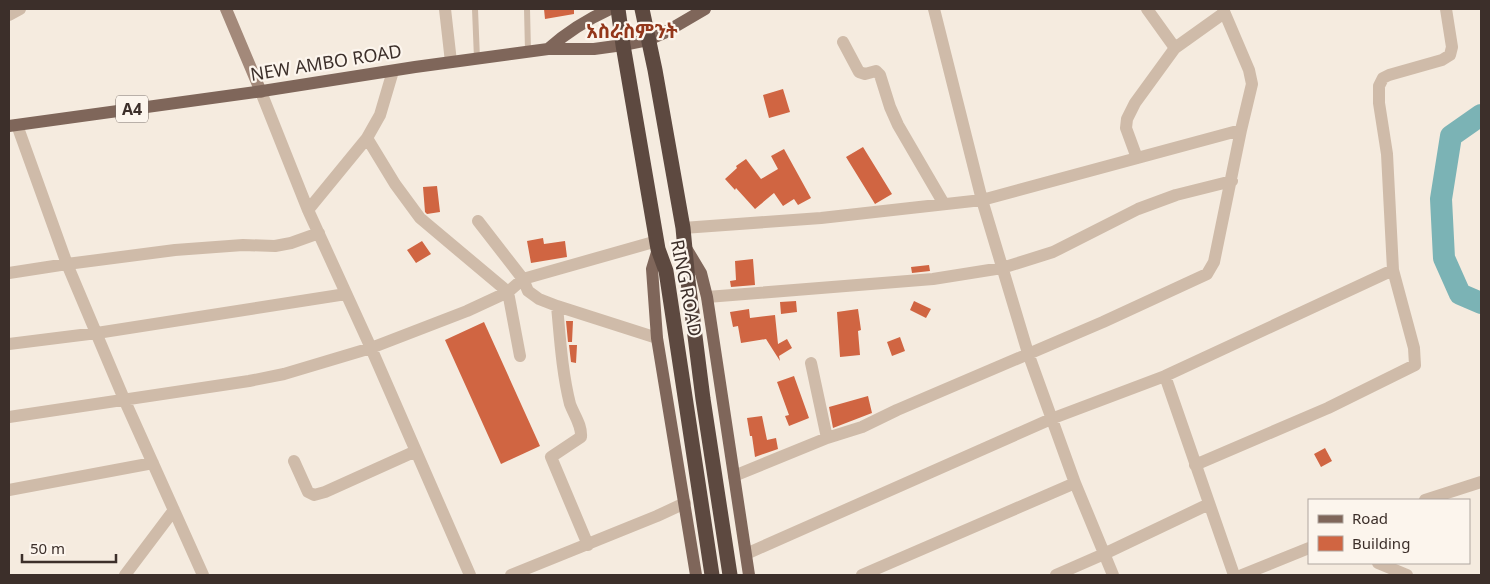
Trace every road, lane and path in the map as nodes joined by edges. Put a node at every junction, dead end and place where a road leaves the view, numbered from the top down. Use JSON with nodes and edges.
{"nodes":[{"id":1,"x":20,"y":9,"type":"edge"},
{"id":2,"x":226,"y":9,"type":"edge"},
{"id":3,"x":446,"y":9,"type":"edge"},
{"id":4,"x":475,"y":9,"type":"edge"},
{"id":5,"x":527,"y":9,"type":"edge"},
{"id":6,"x":610,"y":9,"type":"edge"},
{"id":7,"x":618,"y":9,"type":"edge"},
{"id":8,"x":642,"y":9,"type":"edge"},
{"id":9,"x":934,"y":9,"type":"edge"},
{"id":10,"x":1147,"y":9,"type":"edge"},
{"id":11,"x":1446,"y":9,"type":"edge"},
{"id":12,"x":698,"y":10,"type":"edge"},
{"id":13,"x":1223,"y":11,"type":"edge"},
{"id":14,"x":9,"y":15,"type":"edge"},
{"id":15,"x":648,"y":40,"type":"junction"},
{"id":16,"x":843,"y":42,"type":"dead end"},
{"id":17,"x":622,"y":45,"type":"junction"},
{"id":18,"x":548,"y":48,"type":"junction"},
{"id":19,"x":1175,"y":48,"type":"junction"},
{"id":20,"x":528,"y":51,"type":"junction"},
{"id":21,"x":477,"y":59,"type":"junction"},
{"id":22,"x":452,"y":62,"type":"junction"},
{"id":23,"x":393,"y":71,"type":"junction"},
{"id":24,"x":261,"y":92,"type":"junction"},
{"id":25,"x":13,"y":126,"type":"edge"},
{"id":26,"x":1241,"y":130,"type":"junction"},
{"id":27,"x":367,"y":138,"type":"junction"},
{"id":28,"x":1138,"y":158,"type":"junction"},
{"id":29,"x":1232,"y":181,"type":"junction"},
{"id":30,"x":982,"y":200,"type":"junction"},
{"id":31,"x":944,"y":204,"type":"junction"},
{"id":32,"x":308,"y":210,"type":"junction"},
{"id":33,"x":478,"y":221,"type":"dead end"},
{"id":34,"x":683,"y":228,"type":"junction"},
{"id":35,"x":319,"y":233,"type":"junction"},
{"id":36,"x":658,"y":245,"type":"junction"},
{"id":37,"x":686,"y":248,"type":"junction"},
{"id":38,"x":67,"y":264,"type":"junction"},
{"id":39,"x":1002,"y":268,"type":"junction"},
{"id":40,"x":1393,"y":270,"type":"junction"},
{"id":41,"x":9,"y":273,"type":"edge"},
{"id":42,"x":523,"y":279,"type":"junction"},
{"id":43,"x":508,"y":292,"type":"junction"},
{"id":44,"x":346,"y":294,"type":"junction"},
{"id":45,"x":707,"y":297,"type":"junction"},
{"id":46,"x":557,"y":306,"type":"junction"},
{"id":47,"x":97,"y":333,"type":"junction"},
{"id":48,"x":657,"y":338,"type":"junction"},
{"id":49,"x":9,"y":344,"type":"edge"},
{"id":50,"x":372,"y":348,"type":"junction"},
{"id":51,"x":1028,"y":353,"type":"junction"},
{"id":52,"x":520,"y":356,"type":"dead end"},
{"id":53,"x":811,"y":363,"type":"dead end"},
{"id":54,"x":1165,"y":376,"type":"junction"},
{"id":55,"x":124,"y":399,"type":"junction"},
{"id":56,"x":9,"y":416,"type":"edge"},
{"id":57,"x":1051,"y":419,"type":"junction"},
{"id":58,"x":827,"y":438,"type":"junction"},
{"id":59,"x":416,"y":451,"type":"junction"},
{"id":60,"x":294,"y":461,"type":"dead end"},
{"id":61,"x":153,"y":463,"type":"junction"},
{"id":62,"x":1195,"y":465,"type":"junction"},
{"id":63,"x":734,"y":476,"type":"junction"},
{"id":64,"x":1481,"y":482,"type":"edge"},
{"id":65,"x":1075,"y":483,"type":"junction"},
{"id":66,"x":9,"y":490,"type":"edge"},
{"id":67,"x":1428,"y":499,"type":"edge"},
{"id":68,"x":685,"y":503,"type":"junction"},
{"id":69,"x":1210,"y":504,"type":"junction"},
{"id":70,"x":174,"y":510,"type":"junction"},
{"id":71,"x":588,"y":545,"type":"junction"},
{"id":72,"x":1308,"y":548,"type":"edge"},
{"id":73,"x":746,"y":554,"type":"junction"},
{"id":74,"x":1104,"y":554,"type":"junction"},
{"id":75,"x":1380,"y":564,"type":"edge"},
{"id":76,"x":1246,"y":574,"type":"edge"},
{"id":77,"x":125,"y":575,"type":"edge"},
{"id":78,"x":203,"y":575,"type":"edge"},
{"id":79,"x":470,"y":575,"type":"edge"},
{"id":80,"x":511,"y":575,"type":"edge"},
{"id":81,"x":695,"y":575,"type":"edge"},
{"id":82,"x":712,"y":575,"type":"edge"},
{"id":83,"x":730,"y":575,"type":"edge"},
{"id":84,"x":750,"y":575,"type":"edge"},
{"id":85,"x":862,"y":575,"type":"edge"},
{"id":86,"x":1056,"y":575,"type":"edge"},
{"id":87,"x":1113,"y":575,"type":"edge"},
{"id":88,"x":1234,"y":575,"type":"edge"},
{"id":89,"x":1408,"y":575,"type":"edge"}],
"edges":[{"from":1,"to":14,"type":"street"},
{"from":2,"to":24,"type":"street"},
{"from":3,"to":22,"type":"street"},
{"from":4,"to":21,"type":"lane"},
{"from":5,"to":20,"type":"lane"},
{"from":6,"to":18,"type":"main road","number":"A4"},
{"from":7,"to":17,"type":"highway","name":"RING ROAD"},
{"from":8,"to":15,"type":"highway","name":"RING ROAD"},
{"from":9,"to":30,"type":"street"},
{"from":10,"to":19,"type":"street"},
{"from":11,"to":40,"type":"street"},
{"from":12,"to":15,"type":"main road","name":"NEW AMBO ROAD"},
{"from":13,"to":19,"type":"street"},
{"from":13,"to":26,"type":"street"},
{"from":15,"to":17,"type":"main road","name":"NEW AMBO ROAD","number":"A4"},
{"from":15,"to":34,"type":"highway","name":"RING ROAD"},
{"from":16,"to":31,"type":"street"},
{"from":17,"to":18,"type":"main road","name":"NEW AMBO ROAD","number":"A4"},
{"from":17,"to":36,"type":"highway","name":"RING ROAD"},
{"from":18,"to":20,"type":"main road","name":"NEW AMBO ROAD","number":"A4"},
{"from":19,"to":28,"type":"street"},
{"from":20,"to":21,"type":"main road","name":"NEW AMBO ROAD","number":"A4"},
{"from":21,"to":22,"type":"main road","name":"NEW AMBO ROAD","number":"A4"},
{"from":22,"to":23,"type":"main road","name":"NEW AMBO ROAD","number":"A4"},
{"from":23,"to":24,"type":"main road","name":"NEW AMBO ROAD","number":"A4"},
{"from":23,"to":27,"type":"street"},
{"from":24,"to":25,"type":"main road","name":"NEW AMBO ROAD","number":"A4"},
{"from":24,"to":32,"type":"street"},
{"from":25,"to":38,"type":"street"},
{"from":26,"to":28,"type":"street"},
{"from":26,"to":29,"type":"street"},
{"from":27,"to":32,"type":"street"},
{"from":27,"to":43,"type":"street"},
{"from":28,"to":30,"type":"street"},
{"from":29,"to":39,"type":"street"},
{"from":29,"to":51,"type":"street"},
{"from":30,"to":31,"type":"street"},
{"from":30,"to":39,"type":"street"},
{"from":31,"to":34,"type":"street"},
{"from":32,"to":35,"type":"street"},
{"from":33,"to":42,"type":"street"},
{"from":34,"to":37,"type":"highway","name":"RING ROAD"},
{"from":35,"to":38,"type":"street"},
{"from":35,"to":44,"type":"street"},
{"from":36,"to":42,"type":"street"},
{"from":36,"to":48,"type":"main road"},
{"from":36,"to":82,"type":"highway","name":"RING ROAD"},
{"from":37,"to":45,"type":"main road"},
{"from":37,"to":83,"type":"highway","name":"RING ROAD"},
{"from":38,"to":41,"type":"street"},
{"from":38,"to":47,"type":"street"},
{"from":39,"to":45,"type":"street"},
{"from":39,"to":51,"type":"street"},
{"from":40,"to":54,"type":"street"},
{"from":40,"to":62,"type":"street"},
{"from":42,"to":43,"type":"street"},
{"from":42,"to":46,"type":"street"},
{"from":43,"to":50,"type":"street"},
{"from":43,"to":52,"type":"street"},
{"from":44,"to":47,"type":"street"},
{"from":44,"to":50,"type":"street"},
{"from":45,"to":63,"type":"main road"},
{"from":46,"to":48,"type":"street"},
{"from":46,"to":71,"type":"street"},
{"from":47,"to":49,"type":"street"},
{"from":47,"to":55,"type":"street"},
{"from":48,"to":68,"type":"main road"},
{"from":50,"to":55,"type":"street"},
{"from":50,"to":59,"type":"street"},
{"from":51,"to":57,"type":"street"},
{"from":51,"to":58,"type":"street"},
{"from":53,"to":58,"type":"street"},
{"from":54,"to":57,"type":"street"},
{"from":54,"to":62,"type":"street"},
{"from":55,"to":56,"type":"street"},
{"from":55,"to":61,"type":"street"},
{"from":57,"to":65,"type":"street"},
{"from":57,"to":73,"type":"street"},
{"from":58,"to":63,"type":"street"},
{"from":59,"to":60,"type":"street"},
{"from":59,"to":79,"type":"street"},
{"from":61,"to":66,"type":"street"},
{"from":61,"to":70,"type":"street"},
{"from":62,"to":69,"type":"street"},
{"from":63,"to":73,"type":"main road"},
{"from":64,"to":67,"type":"street"},
{"from":65,"to":74,"type":"street"},
{"from":65,"to":85,"type":"street"},
{"from":68,"to":71,"type":"street"},
{"from":68,"to":81,"type":"main road"},
{"from":69,"to":74,"type":"street"},
{"from":69,"to":88,"type":"street"},
{"from":70,"to":77,"type":"street"},
{"from":70,"to":78,"type":"street"},
{"from":71,"to":80,"type":"street"},
{"from":72,"to":76,"type":"street"},
{"from":73,"to":84,"type":"main road"},
{"from":74,"to":86,"type":"street"},
{"from":74,"to":87,"type":"street"},
{"from":75,"to":89,"type":"street"}]}
